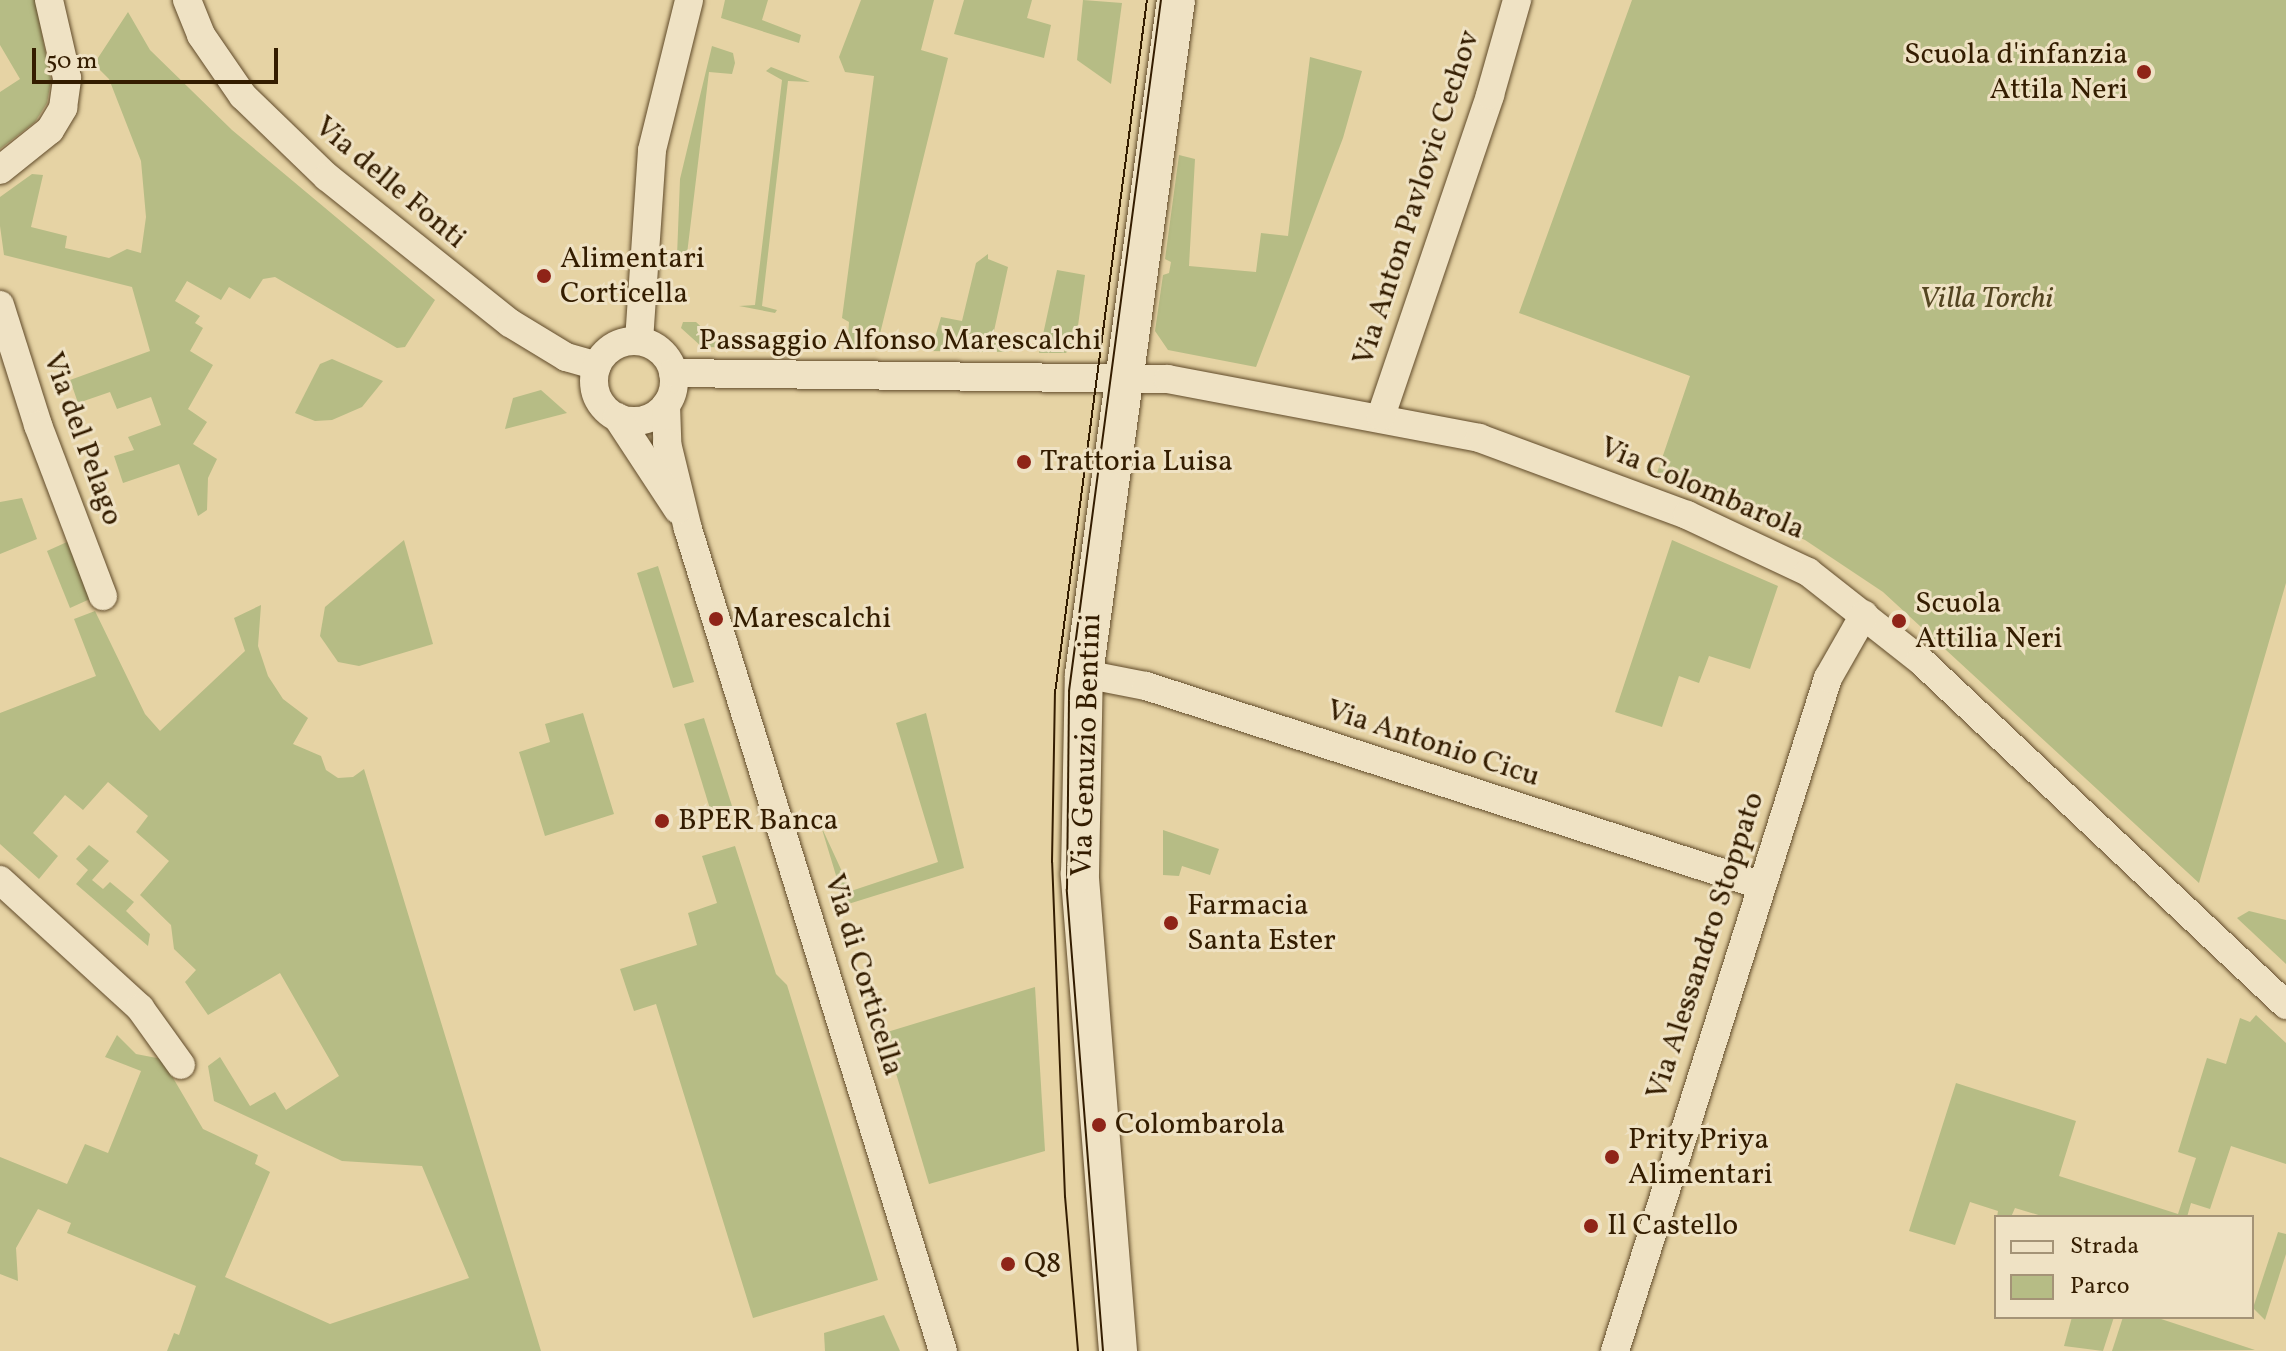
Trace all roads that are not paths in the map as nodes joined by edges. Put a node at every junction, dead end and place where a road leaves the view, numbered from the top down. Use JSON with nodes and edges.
{"nodes":[{"id":1,"x":49,"y":0,"type":"edge"},
{"id":2,"x":187,"y":0,"type":"edge"},
{"id":3,"x":689,"y":0,"type":"edge"},
{"id":4,"x":1176,"y":0,"type":"edge"},
{"id":5,"x":1517,"y":0,"type":"edge"},
{"id":6,"x":0,"y":170,"type":"edge"},
{"id":7,"x":0,"y":305,"type":"edge"},
{"id":8,"x":639,"y":341,"type":"junction"},
{"id":9,"x":597,"y":366,"type":"junction"},
{"id":10,"x":673,"y":373,"type":"junction"},
{"id":11,"x":1126,"y":376,"type":"junction"},
{"id":12,"x":666,"y":405,"type":"junction"},
{"id":13,"x":1381,"y":416,"type":"junction"},
{"id":14,"x":617,"y":417,"type":"junction"},
{"id":15,"x":688,"y":529,"type":"junction"},
{"id":16,"x":103,"y":596,"type":"dead end"},
{"id":17,"x":1864,"y":615,"type":"junction"},
{"id":18,"x":1084,"y":674,"type":"junction"},
{"id":19,"x":0,"y":880,"type":"edge"},
{"id":20,"x":1760,"y":885,"type":"junction"},
{"id":21,"x":2286,"y":1005,"type":"edge"},
{"id":22,"x":181,"y":1065,"type":"dead end"},
{"id":23,"x":943,"y":1351,"type":"edge"},
{"id":24,"x":1118,"y":1351,"type":"edge"},
{"id":25,"x":1615,"y":1351,"type":"edge"}],
"edges":[{"from":1,"to":6,"type":"street"},
{"from":2,"to":9,"type":"street","name":"Via delle Fonti"},
{"from":3,"to":8,"type":"street"},
{"from":4,"to":11,"type":"street","name":"Via Genuzio Bentini"},
{"from":5,"to":13,"type":"street","name":"Via Anton Pavlovic Cechov"},
{"from":7,"to":16,"type":"street","name":"Via del Pelago"},
{"from":8,"to":9,"type":"street"},
{"from":8,"to":10,"type":"street"},
{"from":9,"to":14,"type":"street","name":"Via di Corticella"},
{"from":10,"to":11,"type":"street","name":"Passaggio Alfonso Marescalchi"},
{"from":10,"to":12,"type":"street","name":"Via di Corticella"},
{"from":11,"to":13,"type":"street","name":"Via Colombarola"},
{"from":11,"to":18,"type":"street","name":"Via Genuzio Bentini"},
{"from":12,"to":14,"type":"street"},
{"from":12,"to":15,"type":"street","name":"Via di Corticella"},
{"from":13,"to":17,"type":"street","name":"Via Colombarola"},
{"from":14,"to":15,"type":"street","name":"Via di Corticella"},
{"from":15,"to":23,"type":"street","name":"Via di Corticella"},
{"from":17,"to":20,"type":"street","name":"Via Alessandro Stoppato"},
{"from":17,"to":21,"type":"street","name":"Via Colombarola"},
{"from":18,"to":20,"type":"street","name":"Via Antonio Cicu"},
{"from":18,"to":24,"type":"street","name":"Via Genuzio Bentini"},
{"from":19,"to":22,"type":"street"},
{"from":20,"to":25,"type":"street","name":"Via Alessandro Stoppato"}]}
